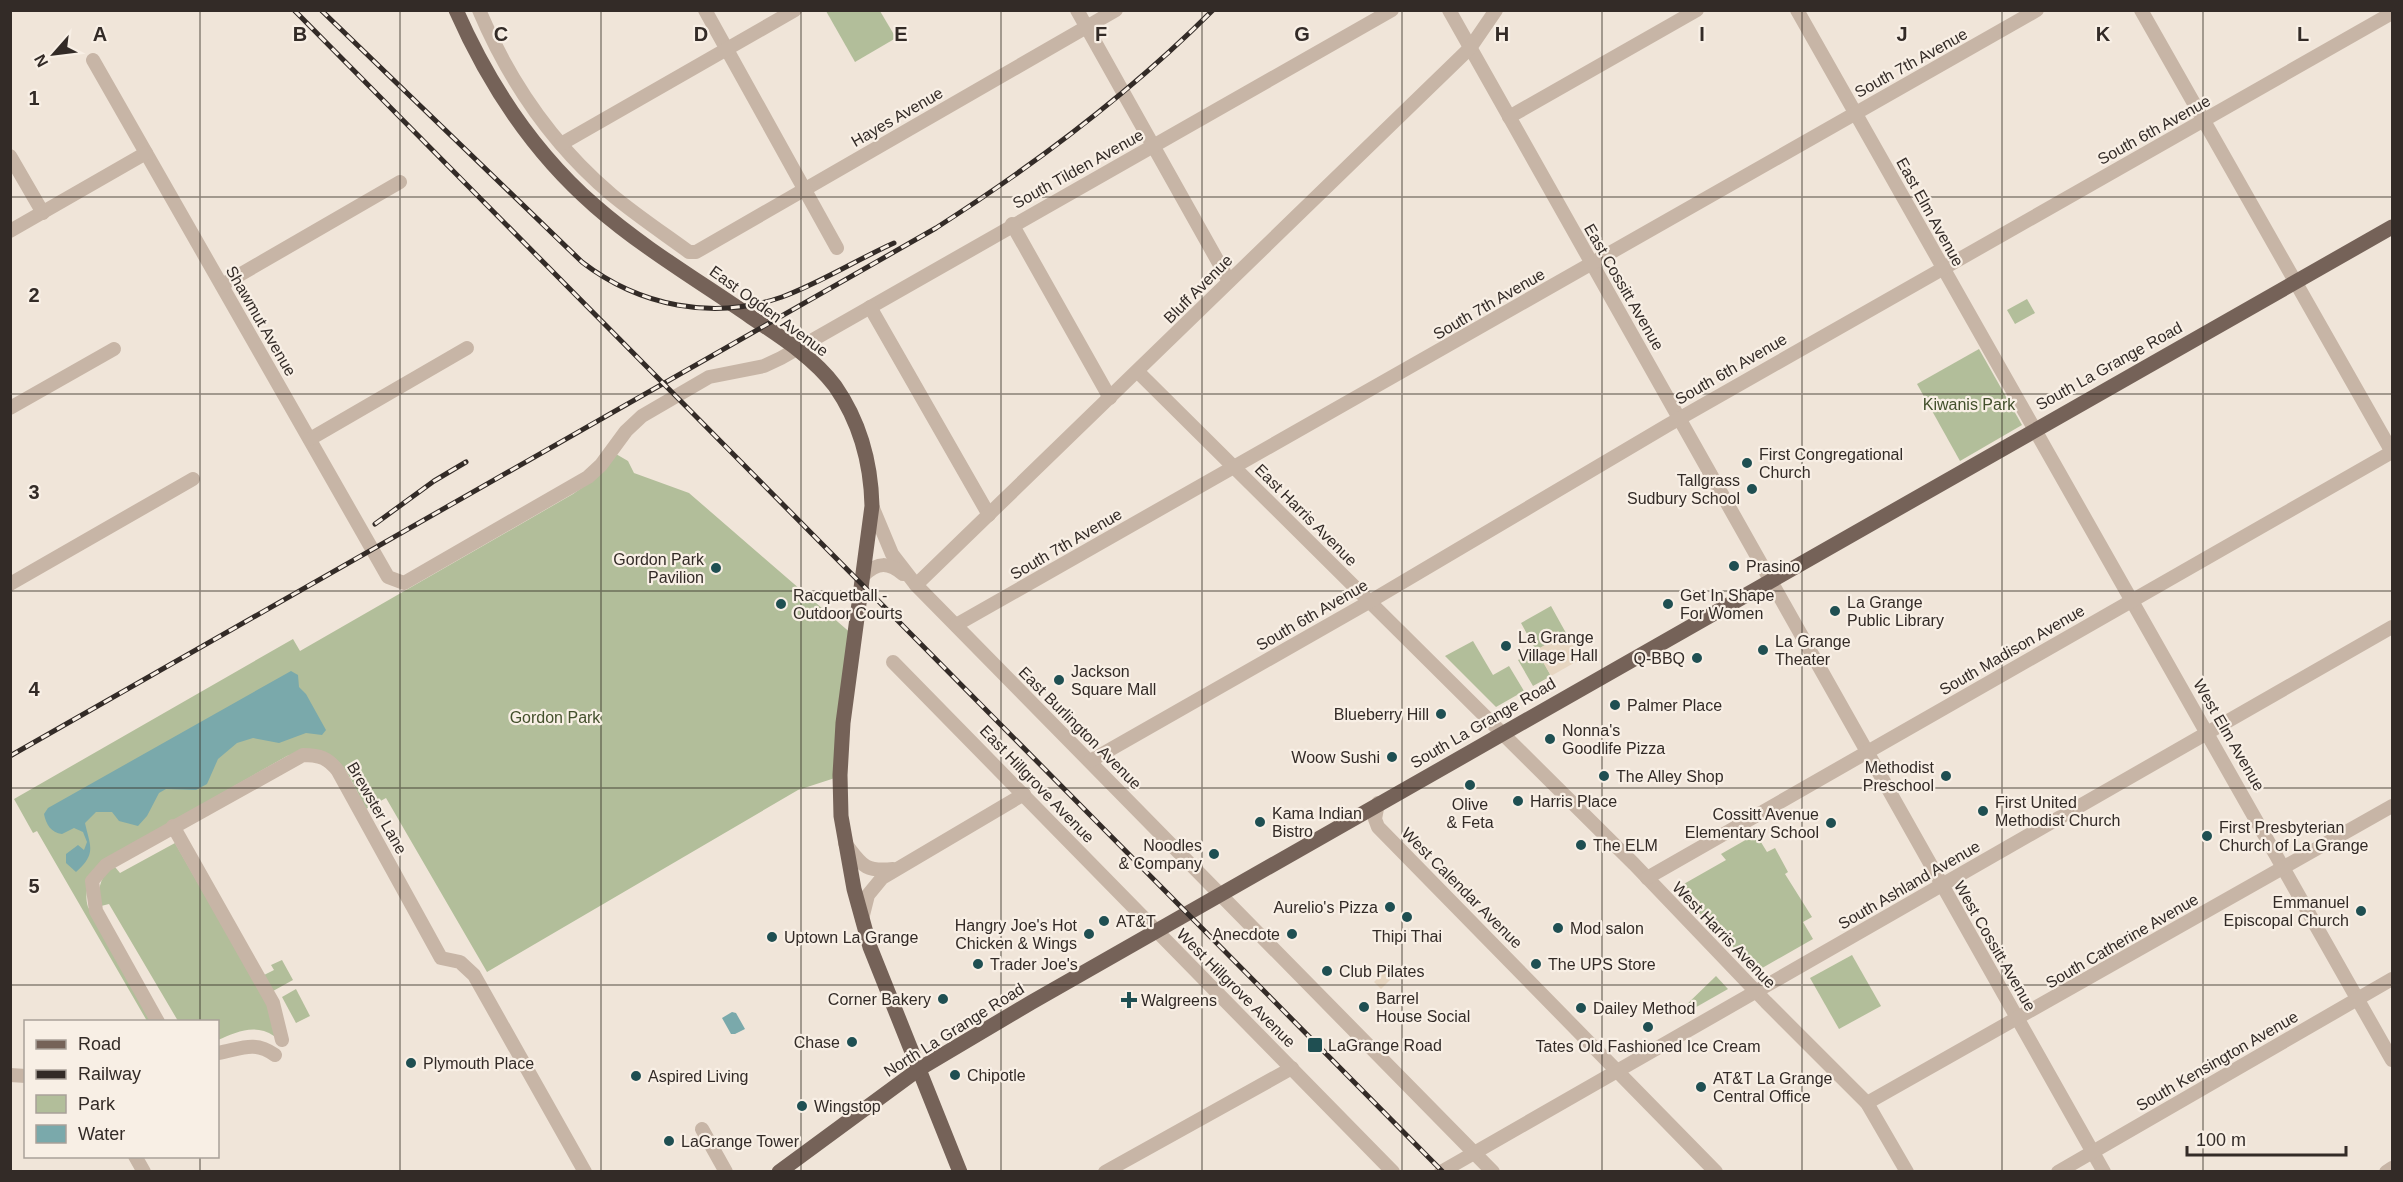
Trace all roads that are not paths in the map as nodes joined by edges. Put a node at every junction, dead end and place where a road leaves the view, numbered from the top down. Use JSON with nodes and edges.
{"nodes":[{"id":1,"x":474,"y":10,"type":"edge"},
{"id":2,"x":479,"y":10,"type":"edge"},
{"id":3,"x":705,"y":10,"type":"edge"},
{"id":4,"x":795,"y":10,"type":"edge"},
{"id":5,"x":1077,"y":10,"type":"edge"},
{"id":6,"x":1116,"y":10,"type":"edge"},
{"id":7,"x":1392,"y":10,"type":"edge"},
{"id":8,"x":1449,"y":10,"type":"edge"},
{"id":9,"x":1496,"y":10,"type":"edge"},
{"id":10,"x":1697,"y":10,"type":"edge"},
{"id":11,"x":1797,"y":10,"type":"edge"},
{"id":12,"x":2037,"y":10,"type":"edge"},
{"id":13,"x":2141,"y":10,"type":"edge"},
{"id":14,"x":2392,"y":13,"type":"edge"},
{"id":15,"x":461,"y":20,"type":"edge"},
{"id":16,"x":1087,"y":27,"type":"junction"},
{"id":17,"x":1470,"y":48,"type":"junction"},
{"id":18,"x":728,"y":50,"type":"junction"},
{"id":19,"x":93,"y":60,"type":"dead end"},
{"id":20,"x":1855,"y":114,"type":"junction"},
{"id":21,"x":1509,"y":117,"type":"junction"},
{"id":22,"x":2203,"y":121,"type":"junction"},
{"id":23,"x":561,"y":144,"type":"junction"},
{"id":24,"x":1153,"y":145,"type":"junction"},
{"id":25,"x":146,"y":153,"type":"junction"},
{"id":26,"x":10,"y":156,"type":"edge"},
{"id":27,"x":400,"y":183,"type":"dead end"},
{"id":28,"x":804,"y":190,"type":"junction"},
{"id":29,"x":43,"y":213,"type":"junction"},
{"id":30,"x":1012,"y":224,"type":"junction"},
{"id":31,"x":2392,"y":227,"type":"edge"},
{"id":32,"x":10,"y":231,"type":"edge"},
{"id":33,"x":837,"y":248,"type":"dead end"},
{"id":34,"x":1592,"y":264,"type":"junction"},
{"id":35,"x":1942,"y":268,"type":"junction"},
{"id":36,"x":1229,"y":281,"type":"junction"},
{"id":37,"x":2295,"y":282,"type":"junction"},
{"id":38,"x":222,"y":285,"type":"junction"},
{"id":39,"x":870,"y":307,"type":"junction"},
{"id":40,"x":467,"y":348,"type":"dead end"},
{"id":41,"x":114,"y":349,"type":"dead end"},
{"id":42,"x":1138,"y":372,"type":"junction"},
{"id":43,"x":1110,"y":398,"type":"junction"},
{"id":44,"x":10,"y":408,"type":"edge"},
{"id":45,"x":1680,"y":418,"type":"junction"},
{"id":46,"x":2035,"y":428,"type":"junction"},
{"id":47,"x":310,"y":439,"type":"junction"},
{"id":48,"x":2392,"y":452,"type":"edge"},
{"id":49,"x":1234,"y":467,"type":"junction"},
{"id":50,"x":194,"y":479,"type":"dead end"},
{"id":51,"x":872,"y":506,"type":"junction"},
{"id":52,"x":989,"y":515,"type":"junction"},
{"id":53,"x":864,"y":575,"type":"junction"},
{"id":54,"x":1770,"y":580,"type":"junction"},
{"id":55,"x":410,"y":581,"type":"joint"},
{"id":56,"x":10,"y":584,"type":"edge"},
{"id":57,"x":916,"y":585,"type":"junction"},
{"id":58,"x":2133,"y":600,"type":"junction"},
{"id":59,"x":1369,"y":602,"type":"junction"},
{"id":60,"x":956,"y":625,"type":"junction"},
{"id":61,"x":2392,"y":627,"type":"edge"},
{"id":62,"x":893,"y":662,"type":"dead end"},
{"id":63,"x":2208,"y":733,"type":"junction"},
{"id":64,"x":1500,"y":734,"type":"junction"},
{"id":65,"x":1867,"y":752,"type":"junction"},
{"id":66,"x":1090,"y":761,"type":"junction"},
{"id":67,"x":1024,"y":794,"type":"junction"},
{"id":68,"x":1378,"y":803,"type":"junction"},
{"id":69,"x":2392,"y":806,"type":"edge"},
{"id":70,"x":173,"y":826,"type":"junction"},
{"id":71,"x":845,"y":843,"type":"junction"},
{"id":72,"x":2285,"y":867,"type":"junction"},
{"id":73,"x":893,"y":869,"type":"junction"},
{"id":74,"x":1647,"y":878,"type":"junction"},
{"id":75,"x":1942,"y":885,"type":"junction"},
{"id":76,"x":1221,"y":894,"type":"junction"},
{"id":77,"x":862,"y":919,"type":"junction"},
{"id":78,"x":1155,"y":930,"type":"junction"},
{"id":79,"x":2392,"y":979,"type":"edge"},
{"id":80,"x":1756,"y":991,"type":"junction"},
{"id":81,"x":2357,"y":999,"type":"junction"},
{"id":82,"x":2018,"y":1019,"type":"junction"},
{"id":83,"x":158,"y":1020,"type":"edge"},
{"id":84,"x":282,"y":1040,"type":"dead end"},
{"id":85,"x":219,"y":1053,"type":"edge"},
{"id":86,"x":275,"y":1055,"type":"dead end"},
{"id":87,"x":2392,"y":1060,"type":"edge"},
{"id":88,"x":1292,"y":1068,"type":"junction"},
{"id":89,"x":919,"y":1070,"type":"junction"},
{"id":90,"x":1617,"y":1071,"type":"junction"},
{"id":91,"x":1867,"y":1103,"type":"junction"},
{"id":92,"x":702,"y":1129,"type":"dead end"},
{"id":93,"x":2093,"y":1152,"type":"junction"},
{"id":94,"x":1474,"y":1153,"type":"junction"},
{"id":95,"x":136,"y":1158,"type":"edge"},
{"id":96,"x":2392,"y":1168,"type":"edge"},
{"id":97,"x":144,"y":1172,"type":"edge"},
{"id":98,"x":585,"y":1172,"type":"edge"},
{"id":99,"x":726,"y":1172,"type":"edge"},
{"id":100,"x":779,"y":1172,"type":"edge"},
{"id":101,"x":960,"y":1172,"type":"edge"},
{"id":102,"x":1105,"y":1172,"type":"edge"},
{"id":103,"x":1393,"y":1172,"type":"edge"},
{"id":104,"x":1441,"y":1172,"type":"edge"},
{"id":105,"x":1493,"y":1172,"type":"edge"},
{"id":106,"x":1716,"y":1172,"type":"edge"},
{"id":107,"x":1906,"y":1172,"type":"edge"},
{"id":108,"x":2058,"y":1172,"type":"edge"},
{"id":109,"x":2104,"y":1172,"type":"edge"},
{"id":110,"x":2386,"y":1172,"type":"edge"}],
"edges":[{"from":1,"to":15,"type":"street"},
{"from":2,"to":23,"type":"street"},
{"from":3,"to":18,"type":"street"},
{"from":4,"to":18,"type":"street"},
{"from":5,"to":16,"type":"street"},
{"from":6,"to":16,"type":"street","name":"Hayes Avenue"},
{"from":7,"to":24,"type":"street","name":"South Tilden Avenue"},
{"from":8,"to":17,"type":"street","name":"East Cossitt Avenue"},
{"from":9,"to":17,"type":"street","name":"Bluff Avenue"},
{"from":10,"to":21,"type":"street"},
{"from":11,"to":20,"type":"street","name":"East Elm Avenue"},
{"from":12,"to":20,"type":"street","name":"South 7th Avenue"},
{"from":13,"to":22,"type":"street"},
{"from":14,"to":22,"type":"street","name":"South 6th Avenue"},
{"from":15,"to":51,"type":"main road","name":"East Ogden Avenue"},
{"from":16,"to":24,"type":"street"},
{"from":16,"to":28,"type":"street","name":"Hayes Avenue"},
{"from":17,"to":21,"type":"street","name":"East Cossitt Avenue"},
{"from":17,"to":36,"type":"street","name":"Bluff Avenue"},
{"from":18,"to":23,"type":"street"},
{"from":18,"to":28,"type":"street"},
{"from":19,"to":25,"type":"street","name":"Shawmut Avenue"},
{"from":20,"to":34,"type":"street","name":"South 7th Avenue"},
{"from":20,"to":35,"type":"street","name":"East Elm Avenue"},
{"from":21,"to":34,"type":"street","name":"East Cossitt Avenue"},
{"from":22,"to":35,"type":"street","name":"South 6th Avenue"},
{"from":22,"to":37,"type":"street"},
{"from":23,"to":28,"type":"street","name":"Hayes Avenue"},
{"from":24,"to":30,"type":"street","name":"South Tilden Avenue"},
{"from":24,"to":36,"type":"street"},
{"from":25,"to":29,"type":"street"},
{"from":25,"to":38,"type":"street","name":"Shawmut Avenue"},
{"from":26,"to":29,"type":"street"},
{"from":27,"to":38,"type":"street"},
{"from":28,"to":33,"type":"street"},
{"from":29,"to":32,"type":"street"},
{"from":30,"to":39,"type":"street","name":"South Tilden Avenue"},
{"from":30,"to":43,"type":"street"},
{"from":31,"to":37,"type":"main road","name":"South La Grange Road"},
{"from":34,"to":45,"type":"street","name":"East Cossitt Avenue"},
{"from":34,"to":49,"type":"street","name":"South 7th Avenue"},
{"from":35,"to":45,"type":"street","name":"South 6th Avenue"},
{"from":35,"to":46,"type":"street","name":"East Elm Avenue"},
{"from":36,"to":42,"type":"street","name":"Bluff Avenue"},
{"from":37,"to":46,"type":"main road","name":"South La Grange Road"},
{"from":37,"to":48,"type":"street"},
{"from":38,"to":47,"type":"street","name":"Shawmut Avenue"},
{"from":39,"to":52,"type":"street"},
{"from":39,"to":55,"type":"street","name":"South Tilden Avenue"},
{"from":40,"to":47,"type":"street"},
{"from":41,"to":44,"type":"street"},
{"from":42,"to":43,"type":"street","name":"Bluff Avenue"},
{"from":42,"to":49,"type":"street","name":"East Harris Avenue"},
{"from":43,"to":52,"type":"street","name":"Bluff Avenue"},
{"from":45,"to":54,"type":"street","name":"East Cossitt Avenue"},
{"from":45,"to":59,"type":"street","name":"South 6th Avenue"},
{"from":46,"to":54,"type":"main road","name":"South La Grange Road"},
{"from":46,"to":58,"type":"street","name":"West Elm Avenue"},
{"from":47,"to":55,"type":"street","name":"Shawmut Avenue"},
{"from":48,"to":58,"type":"street","name":"South Madison Avenue"},
{"from":49,"to":59,"type":"street","name":"East Harris Avenue"},
{"from":49,"to":60,"type":"street","name":"South 7th Avenue"},
{"from":50,"to":56,"type":"street"},
{"from":51,"to":53,"type":"main road","name":"East Ogden Avenue"},
{"from":51,"to":57,"type":"street","name":"East Burlington Avenue"},
{"from":52,"to":57,"type":"street","name":"Bluff Avenue"},
{"from":53,"to":57,"type":"street","name":"East Burlington Avenue"},
{"from":53,"to":71,"type":"main road","name":"East Ogden Avenue"},
{"from":54,"to":64,"type":"main road","name":"South La Grange Road"},
{"from":54,"to":65,"type":"street","name":"West Cossitt Avenue"},
{"from":57,"to":60,"type":"street","name":"East Burlington Avenue"},
{"from":58,"to":63,"type":"street","name":"West Elm Avenue"},
{"from":58,"to":65,"type":"street","name":"South Madison Avenue"},
{"from":59,"to":64,"type":"street","name":"East Harris Avenue"},
{"from":59,"to":66,"type":"street","name":"South 6th Avenue"},
{"from":60,"to":66,"type":"street","name":"East Burlington Avenue"},
{"from":61,"to":63,"type":"street","name":"South Ashland Avenue"},
{"from":62,"to":67,"type":"street","name":"East Hillgrove Avenue"},
{"from":63,"to":72,"type":"street","name":"West Elm Avenue"},
{"from":63,"to":75,"type":"street","name":"South Ashland Avenue"},
{"from":64,"to":68,"type":"main road","name":"South La Grange Road"},
{"from":64,"to":74,"type":"street","name":"West Harris Avenue"},
{"from":65,"to":74,"type":"street","name":"South Madison Avenue"},
{"from":65,"to":75,"type":"street","name":"West Cossitt Avenue"},
{"from":66,"to":76,"type":"street","name":"East Burlington Avenue"},
{"from":67,"to":73,"type":"street"},
{"from":67,"to":78,"type":"street","name":"East Hillgrove Avenue"},
{"from":68,"to":76,"type":"main road","name":"South La Grange Road"},
{"from":68,"to":90,"type":"street","name":"West Calendar Avenue"},
{"from":69,"to":72,"type":"street","name":"South Catherine Avenue"},
{"from":70,"to":83,"type":"street","name":"Brewster Lane"},
{"from":70,"to":84,"type":"street"},
{"from":70,"to":98,"type":"street","name":"Brewster Lane"},
{"from":71,"to":73,"type":"street"},
{"from":71,"to":77,"type":"main road","name":"East Ogden Avenue"},
{"from":72,"to":81,"type":"street","name":"West Elm Avenue"},
{"from":72,"to":82,"type":"street","name":"South Catherine Avenue"},
{"from":73,"to":77,"type":"street"},
{"from":74,"to":80,"type":"street","name":"West Harris Avenue"},
{"from":75,"to":80,"type":"street","name":"South Ashland Avenue"},
{"from":75,"to":82,"type":"street","name":"West Cossitt Avenue"},
{"from":76,"to":78,"type":"main road","name":"South La Grange Road"},
{"from":76,"to":94,"type":"street","name":"East Burlington Avenue"},
{"from":77,"to":89,"type":"main road","name":"East Ogden Avenue"},
{"from":78,"to":88,"type":"street","name":"West Hillgrove Avenue"},
{"from":78,"to":89,"type":"main road","name":"North La Grange Road"},
{"from":79,"to":81,"type":"street","name":"South Kensington Avenue"},
{"from":80,"to":90,"type":"street","name":"South Ashland Avenue"},
{"from":80,"to":91,"type":"street","name":"West Harris Avenue"},
{"from":81,"to":87,"type":"street","name":"West Elm Avenue"},
{"from":81,"to":93,"type":"street","name":"South Kensington Avenue"},
{"from":82,"to":91,"type":"street","name":"South Catherine Avenue"},
{"from":82,"to":93,"type":"street","name":"West Cossitt Avenue"},
{"from":85,"to":86,"type":"street"},
{"from":88,"to":102,"type":"street"},
{"from":88,"to":103,"type":"street","name":"West Hillgrove Avenue"},
{"from":89,"to":100,"type":"main road","name":"North La Grange Road"},
{"from":89,"to":101,"type":"main road","name":"East Ogden Avenue"},
{"from":90,"to":94,"type":"street","name":"South Ashland Avenue"},
{"from":90,"to":106,"type":"street","name":"West Calendar Avenue"},
{"from":91,"to":107,"type":"street","name":"West Harris Avenue"},
{"from":92,"to":99,"type":"street"},
{"from":93,"to":108,"type":"street","name":"South Kensington Avenue"},
{"from":93,"to":109,"type":"street","name":"West Cossitt Avenue"},
{"from":94,"to":104,"type":"street","name":"South Ashland Avenue"},
{"from":94,"to":105,"type":"street","name":"East Burlington Avenue"},
{"from":95,"to":97,"type":"street"},
{"from":96,"to":110,"type":"street"}]}
